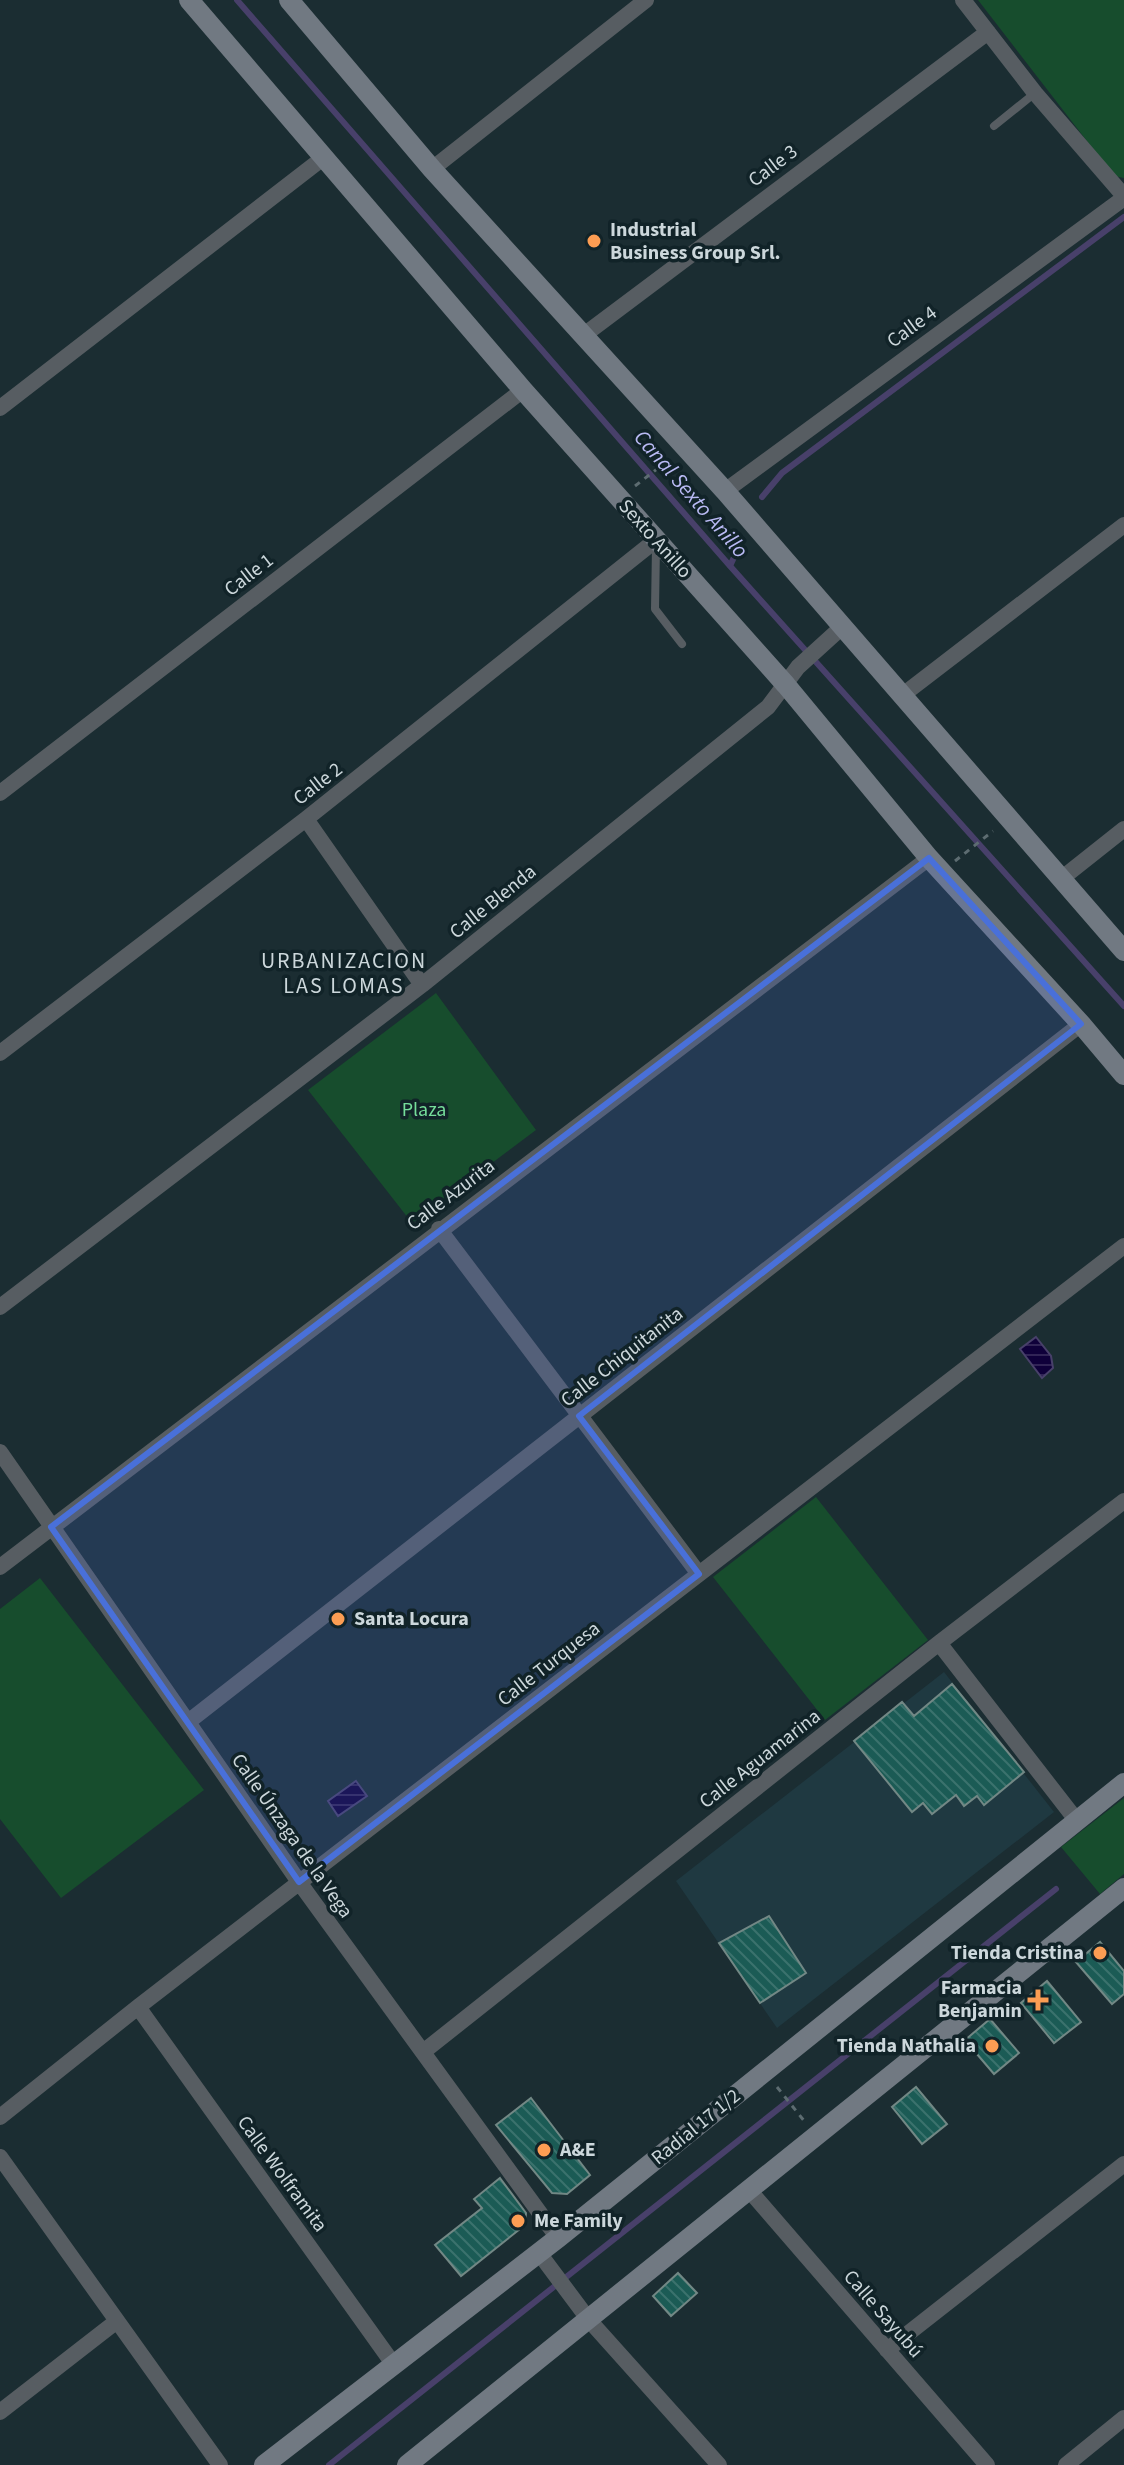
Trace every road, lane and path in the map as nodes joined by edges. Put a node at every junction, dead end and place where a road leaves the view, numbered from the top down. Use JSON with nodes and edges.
{"nodes":[{"id":1,"x":189,"y":0,"type":"edge"},
{"id":2,"x":289,"y":0,"type":"edge"},
{"id":3,"x":646,"y":0,"type":"edge"},
{"id":4,"x":963,"y":0,"type":"edge"},
{"id":5,"x":988,"y":32,"type":"junction"},
{"id":6,"x":1035,"y":93,"type":"junction"},
{"id":7,"x":994,"y":126,"type":"dead end"},
{"id":8,"x":323,"y":158,"type":"junction"},
{"id":9,"x":432,"y":169,"type":"junction"},
{"id":10,"x":1124,"y":197,"type":"edge"},
{"id":11,"x":584,"y":335,"type":"junction"},
{"id":12,"x":523,"y":390,"type":"junction"},
{"id":13,"x":0,"y":408,"type":"edge"},
{"id":14,"x":675,"y":455,"type":"dead end"},
{"id":15,"x":634,"y":487,"type":"dead end"},
{"id":16,"x":725,"y":491,"type":"junction"},
{"id":17,"x":1124,"y":525,"type":"edge"},
{"id":18,"x":656,"y":540,"type":"junction"},
{"id":19,"x":835,"y":634,"type":"junction"},
{"id":20,"x":682,"y":644,"type":"dead end"},
{"id":21,"x":792,"y":676,"type":"junction"},
{"id":22,"x":904,"y":694,"type":"junction"},
{"id":23,"x":0,"y":793,"type":"edge"},
{"id":24,"x":306,"y":819,"type":"junction"},
{"id":25,"x":1124,"y":829,"type":"edge"},
{"id":26,"x":992,"y":831,"type":"dead end"},
{"id":27,"x":929,"y":858,"type":"junction"},
{"id":28,"x":957,"y":860,"type":"dead end"},
{"id":29,"x":1061,"y":879,"type":"junction"},
{"id":30,"x":1124,"y":951,"type":"edge"},
{"id":31,"x":422,"y":985,"type":"junction"},
{"id":32,"x":1081,"y":1024,"type":"junction"},
{"id":33,"x":0,"y":1053,"type":"edge"},
{"id":34,"x":1124,"y":1075,"type":"edge"},
{"id":35,"x":439,"y":1229,"type":"junction"},
{"id":36,"x":1124,"y":1246,"type":"edge"},
{"id":37,"x":0,"y":1307,"type":"edge"},
{"id":38,"x":579,"y":1416,"type":"junction"},
{"id":39,"x":0,"y":1452,"type":"edge"},
{"id":40,"x":1124,"y":1501,"type":"edge"},
{"id":41,"x":51,"y":1527,"type":"junction"},
{"id":42,"x":0,"y":1567,"type":"edge"},
{"id":43,"x":699,"y":1574,"type":"junction"},
{"id":44,"x":939,"y":1643,"type":"junction"},
{"id":45,"x":188,"y":1722,"type":"junction"},
{"id":46,"x":1124,"y":1783,"type":"edge"},
{"id":47,"x":1077,"y":1821,"type":"junction"},
{"id":48,"x":299,"y":1882,"type":"junction"},
{"id":49,"x":1124,"y":1888,"type":"edge"},
{"id":50,"x":138,"y":2007,"type":"junction"},
{"id":51,"x":423,"y":2052,"type":"junction"},
{"id":52,"x":783,"y":2095,"type":"dead end"},
{"id":53,"x":793,"y":2108,"type":"dead end"},
{"id":54,"x":0,"y":2117,"type":"edge"},
{"id":55,"x":0,"y":2157,"type":"edge"},
{"id":56,"x":1124,"y":2164,"type":"edge"},
{"id":57,"x":749,"y":2190,"type":"junction"},
{"id":58,"x":558,"y":2238,"type":"junction"},
{"id":59,"x":543,"y":2259,"type":"junction"},
{"id":60,"x":584,"y":2314,"type":"junction"},
{"id":61,"x":117,"y":2321,"type":"junction"},
{"id":62,"x":887,"y":2350,"type":"junction"},
{"id":63,"x":394,"y":2365,"type":"junction"},
{"id":64,"x":0,"y":2412,"type":"edge"},
{"id":65,"x":1124,"y":2418,"type":"edge"},
{"id":66,"x":220,"y":2465,"type":"edge"},
{"id":67,"x":264,"y":2465,"type":"edge"},
{"id":68,"x":407,"y":2465,"type":"edge"},
{"id":69,"x":719,"y":2465,"type":"edge"},
{"id":70,"x":987,"y":2465,"type":"edge"},
{"id":71,"x":1066,"y":2465,"type":"edge"}],
"edges":[{"from":1,"to":8,"type":"main road","name":"Sexto Anillo"},
{"from":2,"to":9,"type":"main road"},
{"from":3,"to":9,"type":"street"},
{"from":4,"to":5,"type":"street"},
{"from":5,"to":6,"type":"street"},
{"from":5,"to":11,"type":"street","name":"Calle 3"},
{"from":6,"to":7,"type":"lane"},
{"from":6,"to":10,"type":"street"},
{"from":8,"to":12,"type":"main road","name":"Sexto Anillo"},
{"from":8,"to":13,"type":"street"},
{"from":9,"to":11,"type":"main road"},
{"from":10,"to":16,"type":"street","name":"Calle 4"},
{"from":11,"to":16,"type":"main road"},
{"from":12,"to":18,"type":"main road","name":"Sexto Anillo"},
{"from":12,"to":23,"type":"street","name":"Calle 1"},
{"from":14,"to":15,"type":"path"},
{"from":16,"to":19,"type":"main road"},
{"from":17,"to":22,"type":"street"},
{"from":18,"to":20,"type":"lane"},
{"from":18,"to":21,"type":"main road","name":"Sexto Anillo"},
{"from":18,"to":24,"type":"street","name":"Calle 2"},
{"from":19,"to":21,"type":"street","name":"Calle Blenda"},
{"from":19,"to":22,"type":"main road"},
{"from":21,"to":27,"type":"main road","name":"Sexto Anillo"},
{"from":21,"to":31,"type":"street","name":"Calle Blenda"},
{"from":22,"to":29,"type":"main road"},
{"from":24,"to":31,"type":"street"},
{"from":24,"to":33,"type":"street","name":"Calle 2"},
{"from":25,"to":29,"type":"street"},
{"from":26,"to":28,"type":"path"},
{"from":27,"to":32,"type":"main road","name":"Sexto Anillo"},
{"from":27,"to":35,"type":"street","name":"Calle Azurita"},
{"from":29,"to":30,"type":"main road"},
{"from":31,"to":37,"type":"street","name":"Calle Blenda"},
{"from":32,"to":34,"type":"main road","name":"Sexto Anillo"},
{"from":32,"to":38,"type":"street","name":"Calle Chiquitanita"},
{"from":35,"to":38,"type":"street"},
{"from":35,"to":41,"type":"street","name":"Calle Azurita"},
{"from":36,"to":43,"type":"street","name":"Calle Turquesa"},
{"from":38,"to":43,"type":"street"},
{"from":38,"to":45,"type":"street","name":"Calle Chiquitanita"},
{"from":39,"to":41,"type":"street","name":"Calle Únzaga de la Vega"},
{"from":40,"to":44,"type":"street","name":"Calle Aguamarina"},
{"from":41,"to":42,"type":"street","name":"Calle Azurita"},
{"from":41,"to":45,"type":"street","name":"Calle Únzaga de la Vega"},
{"from":43,"to":48,"type":"street","name":"Calle Turquesa"},
{"from":44,"to":47,"type":"street"},
{"from":44,"to":51,"type":"street","name":"Calle Aguamarina"},
{"from":45,"to":48,"type":"street","name":"Calle Únzaga de la Vega"},
{"from":46,"to":47,"type":"main road","name":"Radial 17 1/2"},
{"from":47,"to":58,"type":"main road","name":"Radial 17 1/2"},
{"from":48,"to":50,"type":"street","name":"Calle Turquesa"},
{"from":48,"to":51,"type":"street","name":"Calle Únzaga de la Vega"},
{"from":49,"to":57,"type":"main road"},
{"from":50,"to":54,"type":"street","name":"Calle Turquesa"},
{"from":50,"to":63,"type":"street","name":"Calle Wolframita"},
{"from":51,"to":58,"type":"street","name":"Calle Únzaga de la Vega"},
{"from":52,"to":53,"type":"path"},
{"from":55,"to":61,"type":"street"},
{"from":56,"to":62,"type":"street"},
{"from":57,"to":60,"type":"main road"},
{"from":57,"to":62,"type":"street","name":"Calle Sayubú"},
{"from":58,"to":59,"type":"main road","name":"Radial 17 1/2"},
{"from":59,"to":60,"type":"street"},
{"from":59,"to":63,"type":"main road","name":"Radial 17 1/2"},
{"from":60,"to":68,"type":"main road"},
{"from":60,"to":69,"type":"street"},
{"from":61,"to":64,"type":"street"},
{"from":61,"to":66,"type":"street"},
{"from":62,"to":70,"type":"street","name":"Calle Sayubú"},
{"from":63,"to":67,"type":"main road","name":"Radial 17 1/2"},
{"from":65,"to":71,"type":"street"}]}
